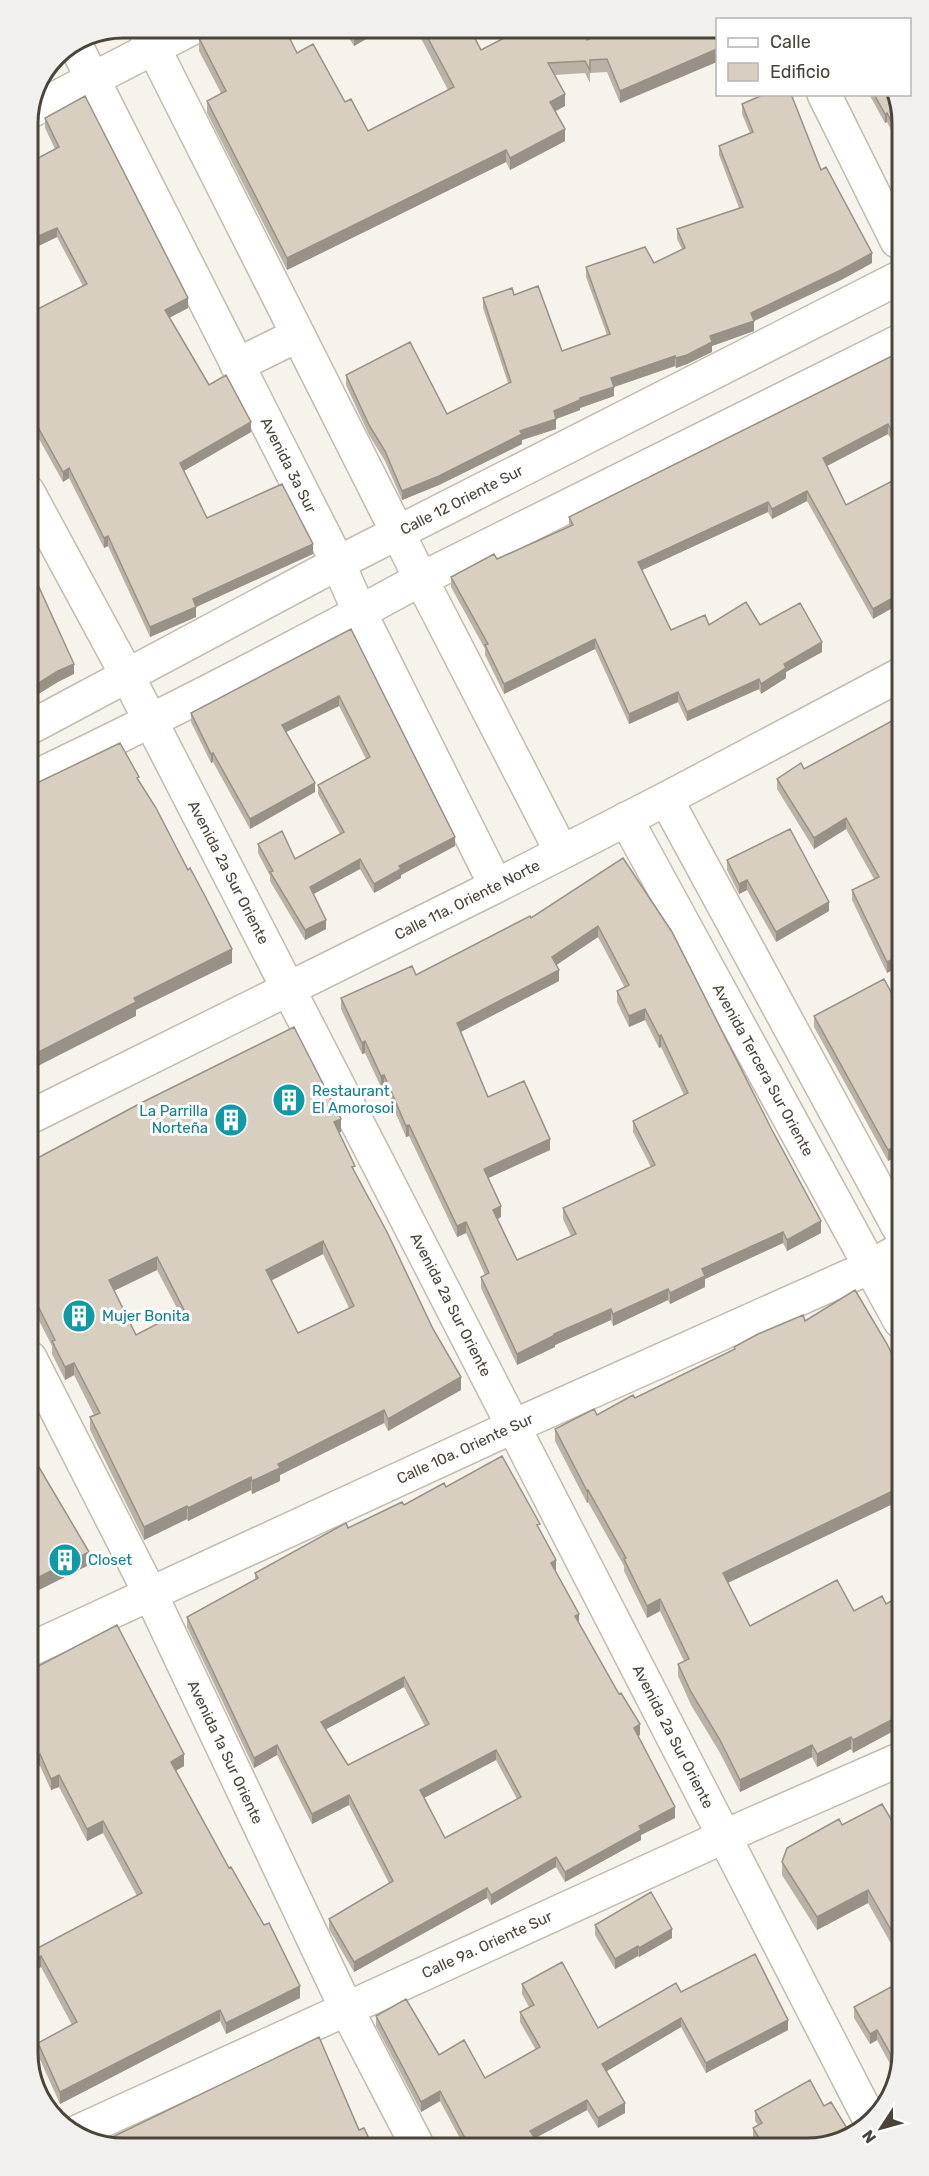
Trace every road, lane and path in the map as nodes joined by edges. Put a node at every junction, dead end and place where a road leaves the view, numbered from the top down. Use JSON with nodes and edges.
{"nodes":[{"id":1,"x":148,"y":38,"type":"edge"},
{"id":2,"x":78,"y":50,"type":"edge"},
{"id":3,"x":92,"y":78,"type":"junction"},
{"id":4,"x":825,"y":96,"type":"edge"},
{"id":5,"x":39,"y":107,"type":"edge"},
{"id":6,"x":892,"y":231,"type":"edge"},
{"id":7,"x":892,"y":282,"type":"edge"},
{"id":8,"x":298,"y":335,"type":"junction"},
{"id":9,"x":892,"y":345,"type":"edge"},
{"id":10,"x":237,"y":364,"type":"junction"},
{"id":11,"x":38,"y":510,"type":"edge"},
{"id":12,"x":398,"y":534,"type":"junction"},
{"id":13,"x":338,"y":563,"type":"junction"},
{"id":14,"x":421,"y":579,"type":"junction"},
{"id":15,"x":360,"y":613,"type":"junction"},
{"id":16,"x":128,"y":677,"type":"junction"},
{"id":17,"x":892,"y":678,"type":"edge"},
{"id":18,"x":151,"y":722,"type":"junction"},
{"id":19,"x":38,"y":723,"type":"edge"},
{"id":20,"x":38,"y":776,"type":"edge"},
{"id":21,"x":666,"y":799,"type":"junction"},
{"id":22,"x":626,"y":819,"type":"junction"},
{"id":23,"x":561,"y":851,"type":"junction"},
{"id":24,"x":496,"y":886,"type":"junction"},
{"id":25,"x":288,"y":988,"type":"junction"},
{"id":26,"x":38,"y":1113,"type":"edge"},
{"id":27,"x":892,"y":1215,"type":"edge"},
{"id":28,"x":892,"y":1255,"type":"edge"},
{"id":29,"x":870,"y":1267,"type":"junction"},
{"id":30,"x":892,"y":1307,"type":"edge"},
{"id":31,"x":38,"y":1374,"type":"edge"},
{"id":32,"x":512,"y":1427,"type":"junction"},
{"id":33,"x":151,"y":1595,"type":"junction"},
{"id":34,"x":38,"y":1645,"type":"edge"},
{"id":35,"x":892,"y":1763,"type":"edge"},
{"id":36,"x":723,"y":1837,"type":"junction"},
{"id":37,"x":347,"y":2010,"type":"junction"},
{"id":38,"x":859,"y":2098,"type":"edge"},
{"id":39,"x":84,"y":2129,"type":"edge"},
{"id":40,"x":413,"y":2138,"type":"edge"}],
"edges":[{"from":1,"to":3,"type":"street"},
{"from":1,"to":8,"type":"street"},
{"from":2,"to":3,"type":"street","name":"Avenida 3a Sur"},
{"from":3,"to":5,"type":"street"},
{"from":3,"to":10,"type":"street","name":"Avenida 3a Sur"},
{"from":4,"to":6,"type":"street"},
{"from":7,"to":12,"type":"street","name":"Calle 12 Oriente Sur"},
{"from":8,"to":10,"type":"street"},
{"from":8,"to":12,"type":"street"},
{"from":9,"to":14,"type":"street"},
{"from":10,"to":13,"type":"street","name":"Avenida 3a Sur"},
{"from":11,"to":16,"type":"street","name":"Avenida 2a Sur Oriente"},
{"from":12,"to":13,"type":"street","name":"Calle 12 Oriente Sur"},
{"from":12,"to":14,"type":"street"},
{"from":13,"to":15,"type":"street","name":"Avenida 3a Sur"},
{"from":13,"to":16,"type":"street","name":"Calle 12 Oriente Sur"},
{"from":14,"to":15,"type":"street"},
{"from":14,"to":23,"type":"street"},
{"from":15,"to":18,"type":"street"},
{"from":15,"to":24,"type":"street","name":"Avenida 3a Sur"},
{"from":16,"to":18,"type":"street","name":"Avenida 2a Sur Oriente"},
{"from":16,"to":19,"type":"street","name":"Calle 12 Oriente Sur"},
{"from":17,"to":21,"type":"street","name":"Calle 11a. Oriente Norte"},
{"from":18,"to":20,"type":"street"},
{"from":18,"to":25,"type":"street","name":"Avenida 2a Sur Oriente"},
{"from":21,"to":22,"type":"street","name":"Calle 11a. Oriente Norte"},
{"from":21,"to":27,"type":"street"},
{"from":22,"to":23,"type":"street","name":"Calle 11a. Oriente Norte"},
{"from":22,"to":29,"type":"street","name":"Avenida Tercera Sur Oriente"},
{"from":23,"to":24,"type":"street","name":"Calle 11a. Oriente Norte"},
{"from":24,"to":25,"type":"street","name":"Calle 11a. Oriente Norte"},
{"from":25,"to":26,"type":"street","name":"Calle 11a. Oriente Norte"},
{"from":25,"to":32,"type":"street","name":"Avenida 2a Sur Oriente"},
{"from":28,"to":29,"type":"street","name":"Calle 10a. Oriente Sur"},
{"from":29,"to":30,"type":"street","name":"Avenida Tercera Sur Oriente"},
{"from":29,"to":32,"type":"street","name":"Calle 10a. Oriente Sur"},
{"from":31,"to":33,"type":"street","name":"Avenida 1a Sur Oriente"},
{"from":32,"to":33,"type":"street","name":"Calle 10a. Oriente Sur"},
{"from":32,"to":36,"type":"street","name":"Avenida 2a Sur Oriente"},
{"from":33,"to":34,"type":"street","name":"Calle 10a. Oriente Sur"},
{"from":33,"to":37,"type":"street","name":"Avenida 1a Sur Oriente"},
{"from":35,"to":36,"type":"street","name":"Calle 9a. Oriente Sur"},
{"from":36,"to":37,"type":"street","name":"Calle 9a. Oriente Sur"},
{"from":36,"to":38,"type":"street","name":"Avenida 2a Sur Oriente"},
{"from":37,"to":39,"type":"street","name":"Calle 9a. Oriente Sur"},
{"from":37,"to":40,"type":"street","name":"Avenida 1a Sur Oriente"}]}
